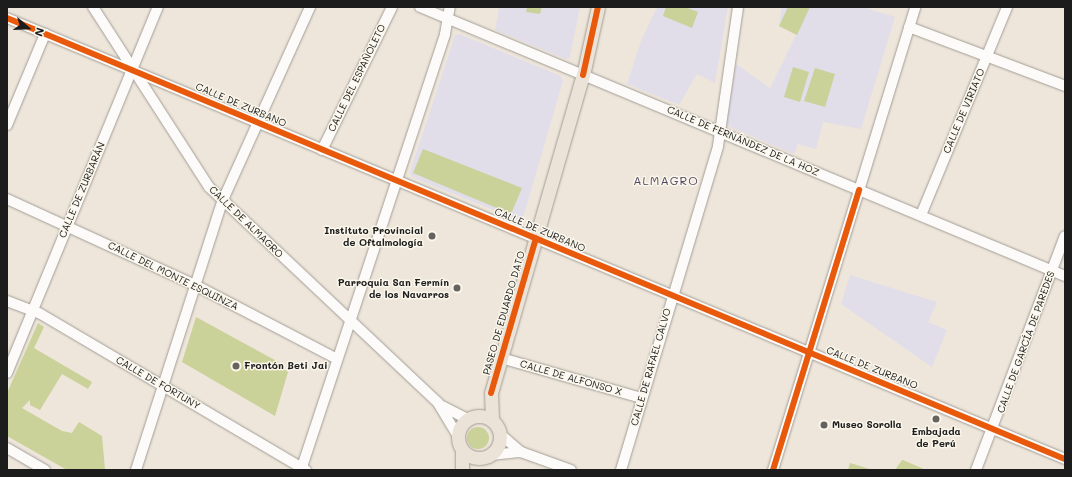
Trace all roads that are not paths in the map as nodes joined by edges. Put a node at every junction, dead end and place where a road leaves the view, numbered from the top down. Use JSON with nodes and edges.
{"nodes":[{"id":1,"x":93,"y":7,"type":"edge"},
{"id":2,"x":158,"y":7,"type":"edge"},
{"id":3,"x":310,"y":7,"type":"edge"},
{"id":4,"x":392,"y":7,"type":"edge"},
{"id":5,"x":420,"y":7,"type":"edge"},
{"id":6,"x":450,"y":7,"type":"edge"},
{"id":7,"x":598,"y":7,"type":"edge"},
{"id":8,"x":738,"y":7,"type":"edge"},
{"id":9,"x":915,"y":7,"type":"edge"},
{"id":10,"x":1007,"y":7,"type":"edge"},
{"id":11,"x":7,"y":18,"type":"edge"},
{"id":12,"x":447,"y":18,"type":"junction"},
{"id":13,"x":909,"y":27,"type":"junction"},
{"id":14,"x":45,"y":34,"type":"junction"},
{"id":15,"x":988,"y":54,"type":"junction"},
{"id":16,"x":132,"y":70,"type":"junction"},
{"id":17,"x":583,"y":75,"type":"junction"},
{"id":18,"x":1065,"y":86,"type":"edge"},
{"id":19,"x":258,"y":123,"type":"junction"},
{"id":20,"x":7,"y":125,"type":"edge"},
{"id":21,"x":718,"y":131,"type":"junction"},
{"id":22,"x":322,"y":150,"type":"junction"},
{"id":23,"x":396,"y":181,"type":"junction"},
{"id":24,"x":859,"y":190,"type":"junction"},
{"id":25,"x":7,"y":199,"type":"edge"},
{"id":26,"x":222,"y":202,"type":"junction"},
{"id":27,"x":920,"y":215,"type":"junction"},
{"id":28,"x":68,"y":224,"type":"junction"},
{"id":29,"x":1065,"y":236,"type":"edge"},
{"id":30,"x":536,"y":238,"type":"junction"},
{"id":31,"x":1052,"y":270,"type":"junction"},
{"id":32,"x":1065,"y":276,"type":"edge"},
{"id":33,"x":195,"y":286,"type":"junction"},
{"id":34,"x":670,"y":298,"type":"junction"},
{"id":35,"x":7,"y":301,"type":"edge"},
{"id":36,"x":32,"y":310,"type":"junction"},
{"id":37,"x":349,"y":320,"type":"junction"},
{"id":38,"x":809,"y":353,"type":"junction"},
{"id":39,"x":501,"y":358,"type":"junction"},
{"id":40,"x":336,"y":359,"type":"junction"},
{"id":41,"x":7,"y":373,"type":"edge"},
{"id":42,"x":163,"y":387,"type":"junction"},
{"id":43,"x":491,"y":393,"type":"junction"},
{"id":44,"x":641,"y":398,"type":"junction"},
{"id":45,"x":438,"y":403,"type":"junction"},
{"id":46,"x":471,"y":418,"type":"junction"},
{"id":47,"x":492,"y":420,"type":"junction"},
{"id":48,"x":993,"y":428,"type":"junction"},
{"id":49,"x":500,"y":434,"type":"junction"},
{"id":50,"x":457,"y":435,"type":"junction"},
{"id":51,"x":7,"y":448,"type":"edge"},
{"id":52,"x":520,"y":452,"type":"junction"},
{"id":53,"x":489,"y":456,"type":"junction"},
{"id":54,"x":1065,"y":459,"type":"edge"},
{"id":55,"x":462,"y":460,"type":"edge"},
{"id":56,"x":303,"y":469,"type":"edge"},
{"id":57,"x":44,"y":470,"type":"edge"},
{"id":58,"x":136,"y":470,"type":"edge"},
{"id":59,"x":456,"y":470,"type":"edge"},
{"id":60,"x":477,"y":470,"type":"edge"},
{"id":61,"x":571,"y":470,"type":"edge"},
{"id":62,"x":621,"y":470,"type":"edge"},
{"id":63,"x":773,"y":470,"type":"edge"},
{"id":64,"x":976,"y":470,"type":"edge"}],
"edges":[{"from":1,"to":16,"type":"street","name":"CALLE DE ALMAGRO"},
{"from":2,"to":16,"type":"street","name":"CALLE DE ZURBARÁN"},
{"from":3,"to":19,"type":"street"},
{"from":4,"to":22,"type":"street","name":"CALLE DEL ESPAÑOLETO"},
{"from":5,"to":12,"type":"street","name":"CALLE DE FERNÁNDEZ DE LA HOZ"},
{"from":6,"to":12,"type":"street"},
{"from":7,"to":17,"type":"main road","name":"PASEO DE EDUARDO DATO"},
{"from":8,"to":21,"type":"street","name":"CALLE DE RAFAEL CALVO"},
{"from":9,"to":13,"type":"street"},
{"from":10,"to":15,"type":"street","name":"CALLE DE VIRIATO"},
{"from":11,"to":14,"type":"street","name":"CALLE DE ZURBANO"},
{"from":12,"to":17,"type":"street","name":"CALLE DE FERNÁNDEZ DE LA HOZ"},
{"from":12,"to":23,"type":"street"},
{"from":13,"to":15,"type":"street"},
{"from":13,"to":24,"type":"street"},
{"from":14,"to":16,"type":"street","name":"CALLE DE ZURBANO"},
{"from":14,"to":20,"type":"street"},
{"from":15,"to":18,"type":"street"},
{"from":15,"to":27,"type":"street","name":"CALLE DE VIRIATO"},
{"from":16,"to":19,"type":"street","name":"CALLE DE ZURBANO"},
{"from":16,"to":26,"type":"street","name":"CALLE DE ALMAGRO"},
{"from":16,"to":28,"type":"street","name":"CALLE DE ZURBARÁN"},
{"from":17,"to":21,"type":"street","name":"CALLE DE FERNÁNDEZ DE LA HOZ"},
{"from":17,"to":30,"type":"main road","name":"PASEO DE EDUARDO DATO"},
{"from":19,"to":22,"type":"street","name":"CALLE DE ZURBANO"},
{"from":19,"to":26,"type":"street"},
{"from":21,"to":24,"type":"street","name":"CALLE DE FERNÁNDEZ DE LA HOZ"},
{"from":21,"to":34,"type":"street","name":"CALLE DE RAFAEL CALVO"},
{"from":22,"to":23,"type":"street","name":"CALLE DE ZURBANO"},
{"from":23,"to":30,"type":"street","name":"CALLE DE ZURBANO"},
{"from":23,"to":37,"type":"street"},
{"from":24,"to":27,"type":"street","name":"CALLE DE FERNÁNDEZ DE LA HOZ"},
{"from":24,"to":38,"type":"street"},
{"from":25,"to":28,"type":"street","name":"CALLE DEL MONTE ESQUINZA"},
{"from":26,"to":33,"type":"street"},
{"from":26,"to":37,"type":"street","name":"CALLE DE ALMAGRO"},
{"from":27,"to":31,"type":"street","name":"CALLE DE FERNÁNDEZ DE LA HOZ"},
{"from":28,"to":33,"type":"street","name":"CALLE DEL MONTE ESQUINZA"},
{"from":28,"to":36,"type":"street","name":"CALLE DE ZURBARÁN"},
{"from":29,"to":31,"type":"street","name":"CALLE DE GARCÍA DE PAREDES"},
{"from":30,"to":34,"type":"street","name":"CALLE DE ZURBANO"},
{"from":30,"to":39,"type":"main road","name":"PASEO DE EDUARDO DATO"},
{"from":31,"to":32,"type":"street","name":"CALLE DE FERNÁNDEZ DE LA HOZ"},
{"from":31,"to":48,"type":"street","name":"CALLE DE GARCÍA DE PAREDES"},
{"from":33,"to":40,"type":"street","name":"CALLE DEL MONTE ESQUINZA"},
{"from":33,"to":42,"type":"street"},
{"from":34,"to":38,"type":"street","name":"CALLE DE ZURBANO"},
{"from":34,"to":44,"type":"street","name":"CALLE DE RAFAEL CALVO"},
{"from":35,"to":36,"type":"street","name":"CALLE DE FORTUNY"},
{"from":36,"to":41,"type":"street","name":"CALLE DE ZURBARÁN"},
{"from":36,"to":42,"type":"street","name":"CALLE DE FORTUNY"},
{"from":37,"to":40,"type":"street"},
{"from":37,"to":45,"type":"street","name":"CALLE DE ALMAGRO"},
{"from":38,"to":48,"type":"street","name":"CALLE DE ZURBANO"},
{"from":38,"to":63,"type":"street"},
{"from":39,"to":43,"type":"main road","name":"PASEO DE EDUARDO DATO"},
{"from":39,"to":44,"type":"street","name":"CALLE DE ALFONSO X"},
{"from":40,"to":56,"type":"street"},
{"from":42,"to":56,"type":"street","name":"CALLE DE FORTUNY"},
{"from":42,"to":58,"type":"street"},
{"from":43,"to":46,"type":"main road","name":"PASEO DE EDUARDO DATO"},
{"from":43,"to":47,"type":"main road","name":"PASEO DE EDUARDO DATO"},
{"from":44,"to":62,"type":"street","name":"CALLE DE RAFAEL CALVO"},
{"from":45,"to":46,"type":"street","name":"CALLE DE ALMAGRO"},
{"from":45,"to":50,"type":"street","name":"CALLE DE ALMAGRO"},
{"from":46,"to":47,"type":"main road"},
{"from":46,"to":50,"type":"main road"},
{"from":47,"to":49,"type":"main road"},
{"from":48,"to":54,"type":"street","name":"CALLE DE ZURBANO"},
{"from":48,"to":64,"type":"street","name":"CALLE DE GARCÍA DE PAREDES"},
{"from":49,"to":52,"type":"street"},
{"from":49,"to":53,"type":"main road"},
{"from":50,"to":55,"type":"main road"},
{"from":51,"to":57,"type":"street"},
{"from":52,"to":53,"type":"street"},
{"from":52,"to":61,"type":"street"},
{"from":53,"to":55,"type":"main road"},
{"from":53,"to":60,"type":"main road"},
{"from":55,"to":59,"type":"street"}]}
